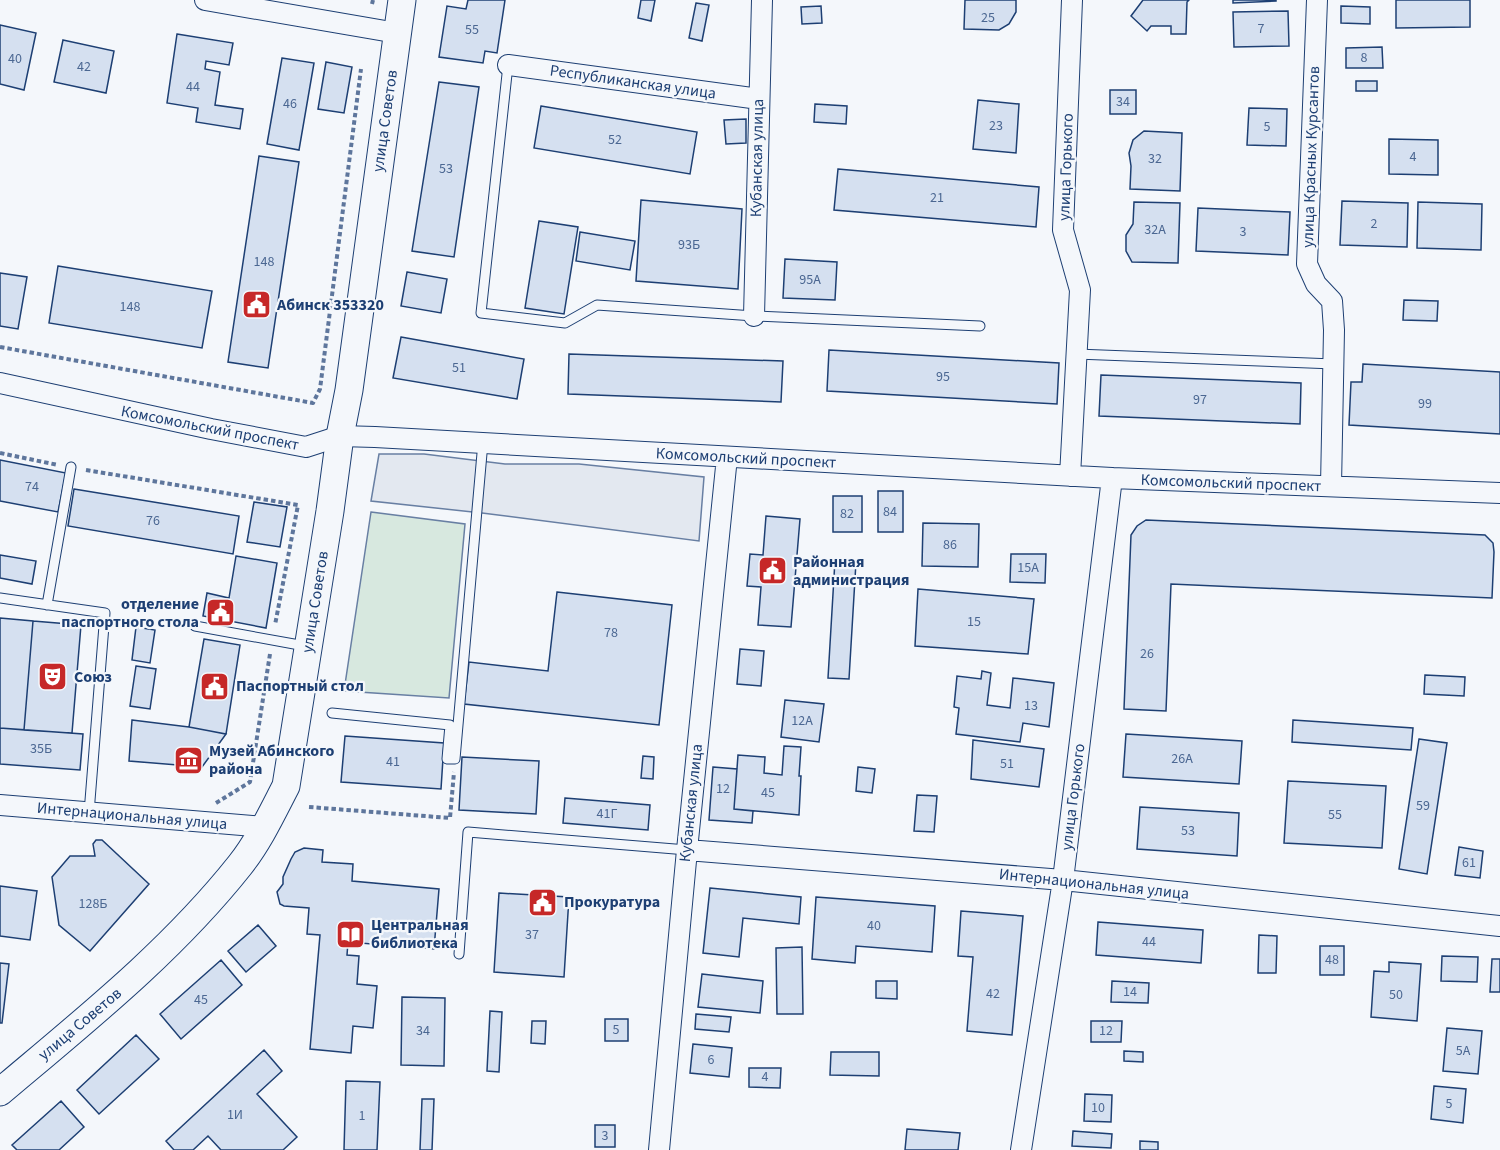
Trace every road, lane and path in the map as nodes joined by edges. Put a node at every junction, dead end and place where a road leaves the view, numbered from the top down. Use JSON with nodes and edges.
{"nodes":[{"id":1,"x":205,"y":0,"type":"edge"},
{"id":2,"x":402,"y":0,"type":"edge"},
{"id":3,"x":762,"y":0,"type":"edge"},
{"id":4,"x":1072,"y":0,"type":"edge"},
{"id":5,"x":1317,"y":0,"type":"edge"},
{"id":6,"x":397,"y":33,"type":"junction"},
{"id":7,"x":508,"y":65,"type":"joint"},
{"id":8,"x":361,"y":69,"type":"dead end"},
{"id":9,"x":759,"y":99,"type":"junction"},
{"id":10,"x":754,"y":316,"type":"junction"},
{"id":11,"x":980,"y":326,"type":"dead end"},
{"id":12,"x":0,"y":347,"type":"edge"},
{"id":13,"x":1076,"y":354,"type":"junction"},
{"id":14,"x":1334,"y":364,"type":"junction"},
{"id":15,"x":0,"y":383,"type":"edge"},
{"id":16,"x":340,"y":436,"type":"junction"},
{"id":17,"x":483,"y":442,"type":"junction"},
{"id":18,"x":0,"y":453,"type":"edge"},
{"id":19,"x":727,"y":457,"type":"junction"},
{"id":20,"x":71,"y":467,"type":"junction"},
{"id":21,"x":1070,"y":476,"type":"junction"},
{"id":22,"x":1112,"y":478,"type":"junction"},
{"id":23,"x":1332,"y":486,"type":"junction"},
{"id":24,"x":1500,"y":493,"type":"edge"},
{"id":25,"x":0,"y":598,"type":"edge"},
{"id":26,"x":47,"y":605,"type":"junction"},
{"id":27,"x":195,"y":626,"type":"dead end"},
{"id":28,"x":272,"y":640,"type":"junction"},
{"id":29,"x":307,"y":646,"type":"junction"},
{"id":30,"x":332,"y":713,"type":"dead end"},
{"id":31,"x":455,"y":759,"type":"junction"},
{"id":32,"x":0,"y":805,"type":"edge"},
{"id":33,"x":213,"y":805,"type":"dead end"},
{"id":34,"x":309,"y":807,"type":"dead end"},
{"id":35,"x":89,"y":813,"type":"junction"},
{"id":36,"x":265,"y":827,"type":"junction"},
{"id":37,"x":687,"y":850,"type":"junction"},
{"id":38,"x":1063,"y":880,"type":"junction"},
{"id":39,"x":1500,"y":927,"type":"edge"},
{"id":40,"x":459,"y":954,"type":"dead end"},
{"id":41,"x":0,"y":1092,"type":"edge"},
{"id":42,"x":659,"y":1150,"type":"edge"},
{"id":43,"x":1021,"y":1150,"type":"edge"}],
"edges":[{"from":1,"to":6,"type":"street"},
{"from":2,"to":6,"type":"main road","name":"улица Советов"},
{"from":3,"to":9,"type":"street","name":"Кубанская улица"},
{"from":4,"to":13,"type":"street","name":"улица Горького"},
{"from":5,"to":14,"type":"street","name":"улица Красных Курсантов"},
{"from":6,"to":16,"type":"main road","name":"улица Советов"},
{"from":7,"to":9,"type":"street","name":"Республиканская улица"},
{"from":7,"to":10,"type":"lane"},
{"from":8,"to":12,"type":"path"},
{"from":9,"to":10,"type":"street","name":"Кубанская улица"},
{"from":10,"to":11,"type":"lane"},
{"from":13,"to":14,"type":"lane"},
{"from":13,"to":21,"type":"street","name":"улица Горького"},
{"from":14,"to":23,"type":"street","name":"улица Красных Курсантов"},
{"from":15,"to":16,"type":"street","name":"Комсомольский проспект"},
{"from":16,"to":17,"type":"street","name":"Комсомольский проспект"},
{"from":16,"to":29,"type":"main road","name":"улица Советов"},
{"from":17,"to":19,"type":"street","name":"Комсомольский проспект"},
{"from":17,"to":31,"type":"lane"},
{"from":18,"to":20,"type":"path"},
{"from":19,"to":21,"type":"street","name":"Комсомольский проспект"},
{"from":19,"to":37,"type":"street","name":"Кубанская улица"},
{"from":20,"to":26,"type":"lane"},
{"from":20,"to":28,"type":"path"},
{"from":21,"to":22,"type":"street","name":"Комсомольский проспект"},
{"from":22,"to":23,"type":"street","name":"Комсомольский проспект"},
{"from":22,"to":38,"type":"street","name":"улица Горького"},
{"from":23,"to":24,"type":"street","name":"Комсомольский проспект"},
{"from":25,"to":26,"type":"lane"},
{"from":26,"to":35,"type":"lane"},
{"from":27,"to":28,"type":"lane"},
{"from":28,"to":29,"type":"lane"},
{"from":28,"to":33,"type":"path"},
{"from":29,"to":36,"type":"main road","name":"улица Советов"},
{"from":30,"to":31,"type":"lane"},
{"from":31,"to":34,"type":"path"},
{"from":32,"to":35,"type":"street","name":"Интернациональная улица"},
{"from":35,"to":36,"type":"street","name":"Интернациональная улица"},
{"from":36,"to":41,"type":"main road","name":"улица Советов"},
{"from":37,"to":38,"type":"street","name":"Интернациональная улица"},
{"from":37,"to":40,"type":"lane"},
{"from":37,"to":42,"type":"street","name":"Кубанская улица"},
{"from":38,"to":39,"type":"street","name":"Интернациональная улица"},
{"from":38,"to":43,"type":"street","name":"улица Горького"}]}
